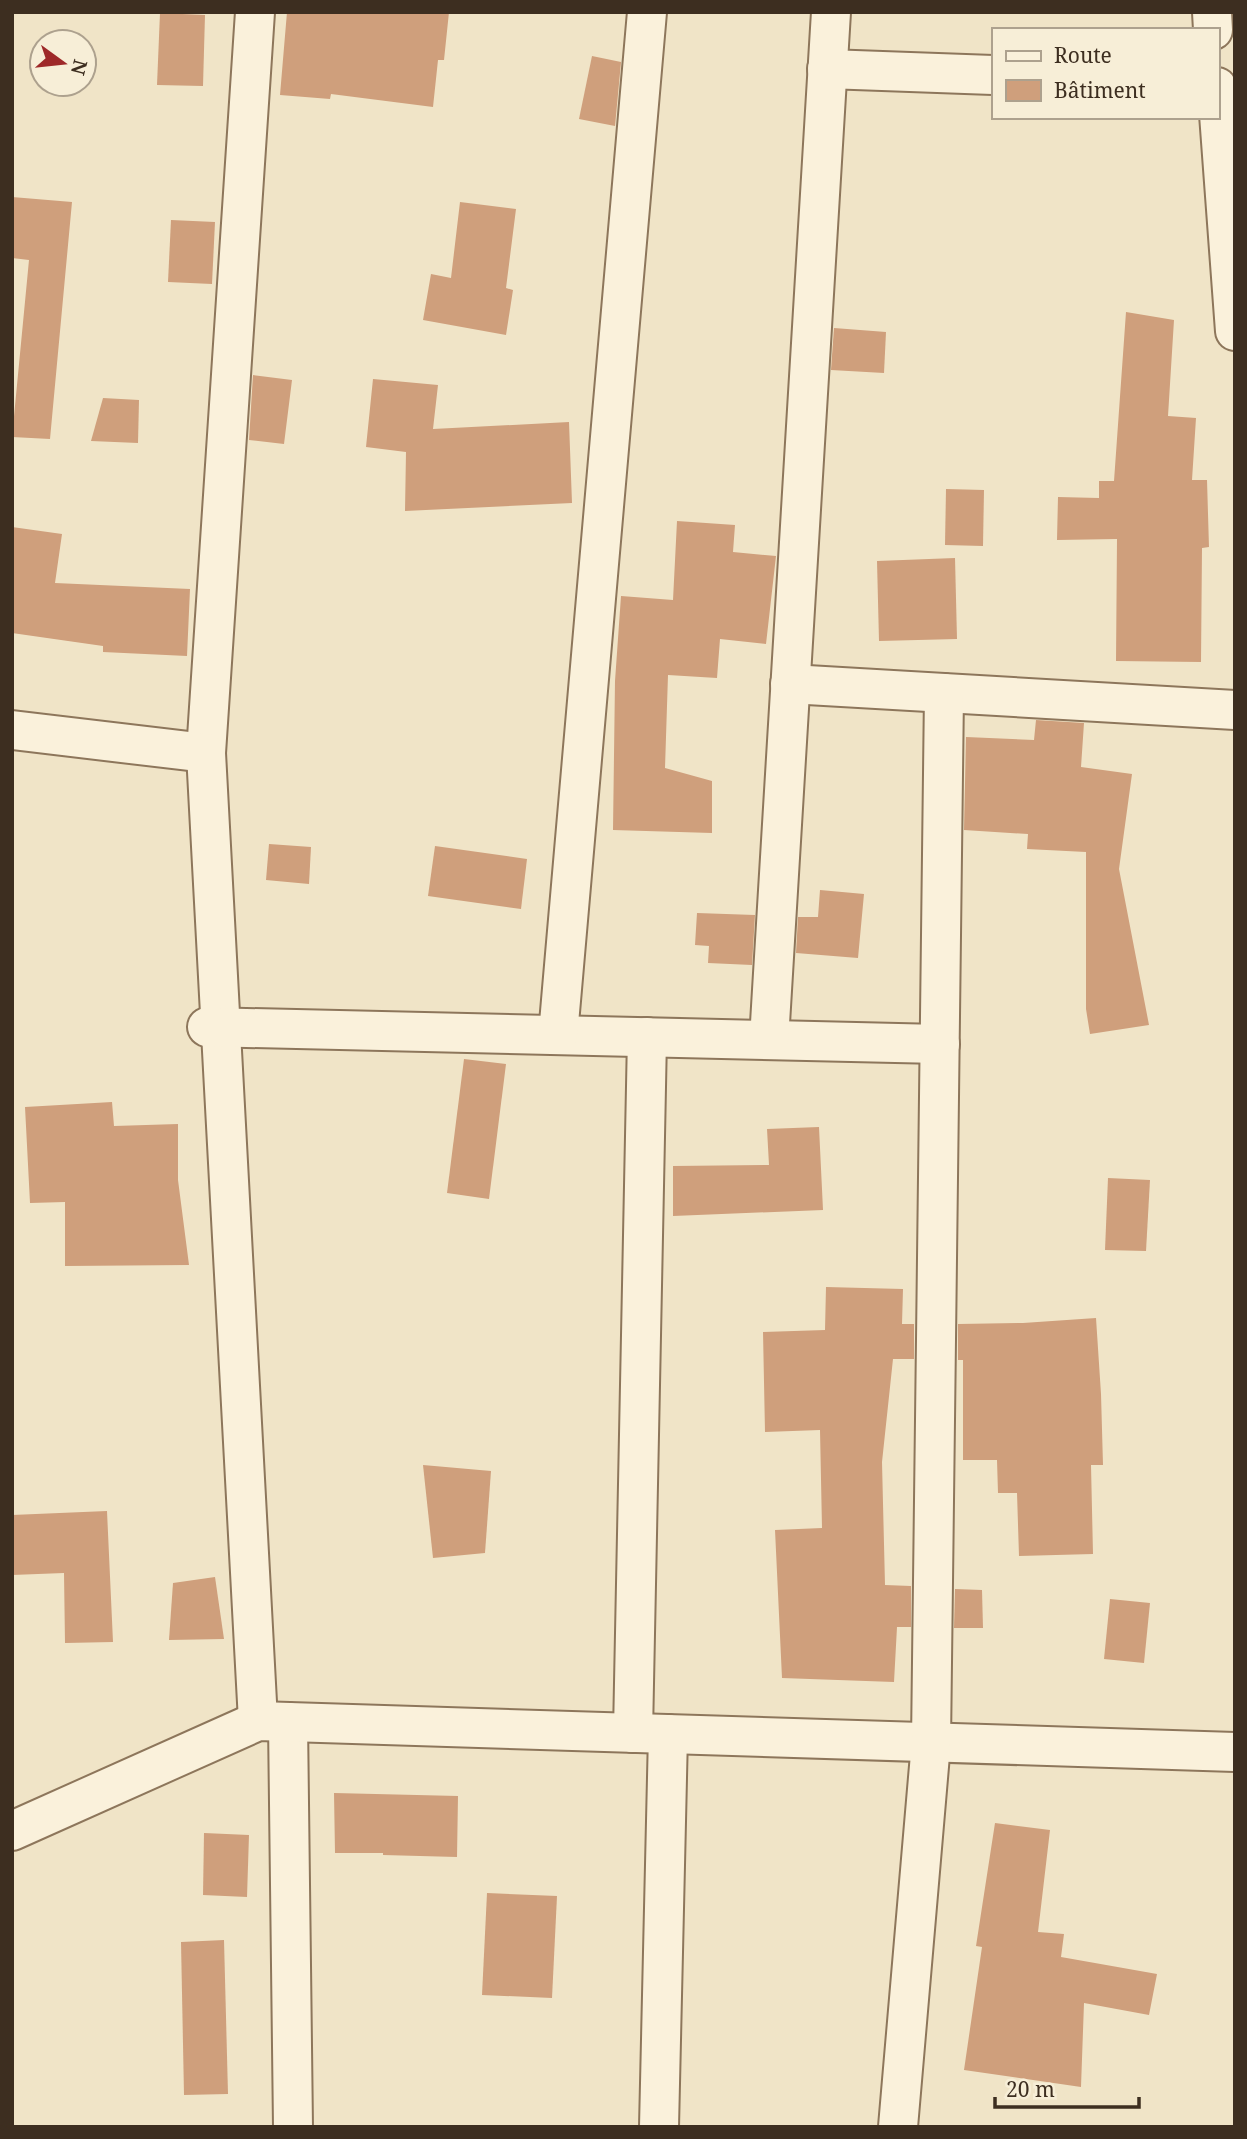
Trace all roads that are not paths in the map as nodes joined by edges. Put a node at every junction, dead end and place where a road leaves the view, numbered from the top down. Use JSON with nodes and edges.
{"nodes":[{"id":1,"x":255,"y":12,"type":"edge"},
{"id":2,"x":647,"y":12,"type":"edge"},
{"id":3,"x":831,"y":12,"type":"edge"},
{"id":4,"x":827,"y":69,"type":"junction"},
{"id":5,"x":992,"y":75,"type":"edge"},
{"id":6,"x":1219,"y":114,"type":"edge"},
{"id":7,"x":1235,"y":331,"type":"edge"},
{"id":8,"x":790,"y":684,"type":"junction"},
{"id":9,"x":944,"y":693,"type":"junction"},
{"id":10,"x":1235,"y":710,"type":"edge"},
{"id":11,"x":12,"y":730,"type":"edge"},
{"id":12,"x":206,"y":753,"type":"junction"},
{"id":13,"x":214,"y":1027,"type":"junction"},
{"id":14,"x":558,"y":1035,"type":"junction"},
{"id":15,"x":647,"y":1037,"type":"junction"},
{"id":16,"x":769,"y":1040,"type":"junction"},
{"id":17,"x":940,"y":1044,"type":"junction"},
{"id":18,"x":273,"y":1721,"type":"junction"},
{"id":19,"x":650,"y":1733,"type":"junction"},
{"id":20,"x":931,"y":1743,"type":"junction"},
{"id":21,"x":1235,"y":1752,"type":"edge"},
{"id":22,"x":12,"y":1831,"type":"edge"},
{"id":23,"x":293,"y":2127,"type":"edge"},
{"id":24,"x":659,"y":2127,"type":"edge"},
{"id":25,"x":898,"y":2127,"type":"edge"}],
"edges":[{"from":1,"to":12,"type":"street"},
{"from":2,"to":14,"type":"street"},
{"from":3,"to":4,"type":"street"},
{"from":4,"to":5,"type":"street"},
{"from":4,"to":8,"type":"street"},
{"from":6,"to":7,"type":"street"},
{"from":8,"to":9,"type":"street"},
{"from":8,"to":16,"type":"street"},
{"from":9,"to":10,"type":"street"},
{"from":9,"to":17,"type":"street"},
{"from":11,"to":12,"type":"street"},
{"from":12,"to":13,"type":"street"},
{"from":13,"to":14,"type":"street"},
{"from":13,"to":18,"type":"street"},
{"from":14,"to":15,"type":"street"},
{"from":15,"to":16,"type":"street"},
{"from":15,"to":19,"type":"street"},
{"from":16,"to":17,"type":"street"},
{"from":17,"to":20,"type":"street"},
{"from":18,"to":19,"type":"street"},
{"from":18,"to":22,"type":"street"},
{"from":18,"to":23,"type":"street"},
{"from":19,"to":20,"type":"street"},
{"from":19,"to":24,"type":"street"},
{"from":20,"to":21,"type":"street"},
{"from":20,"to":25,"type":"street"}]}
